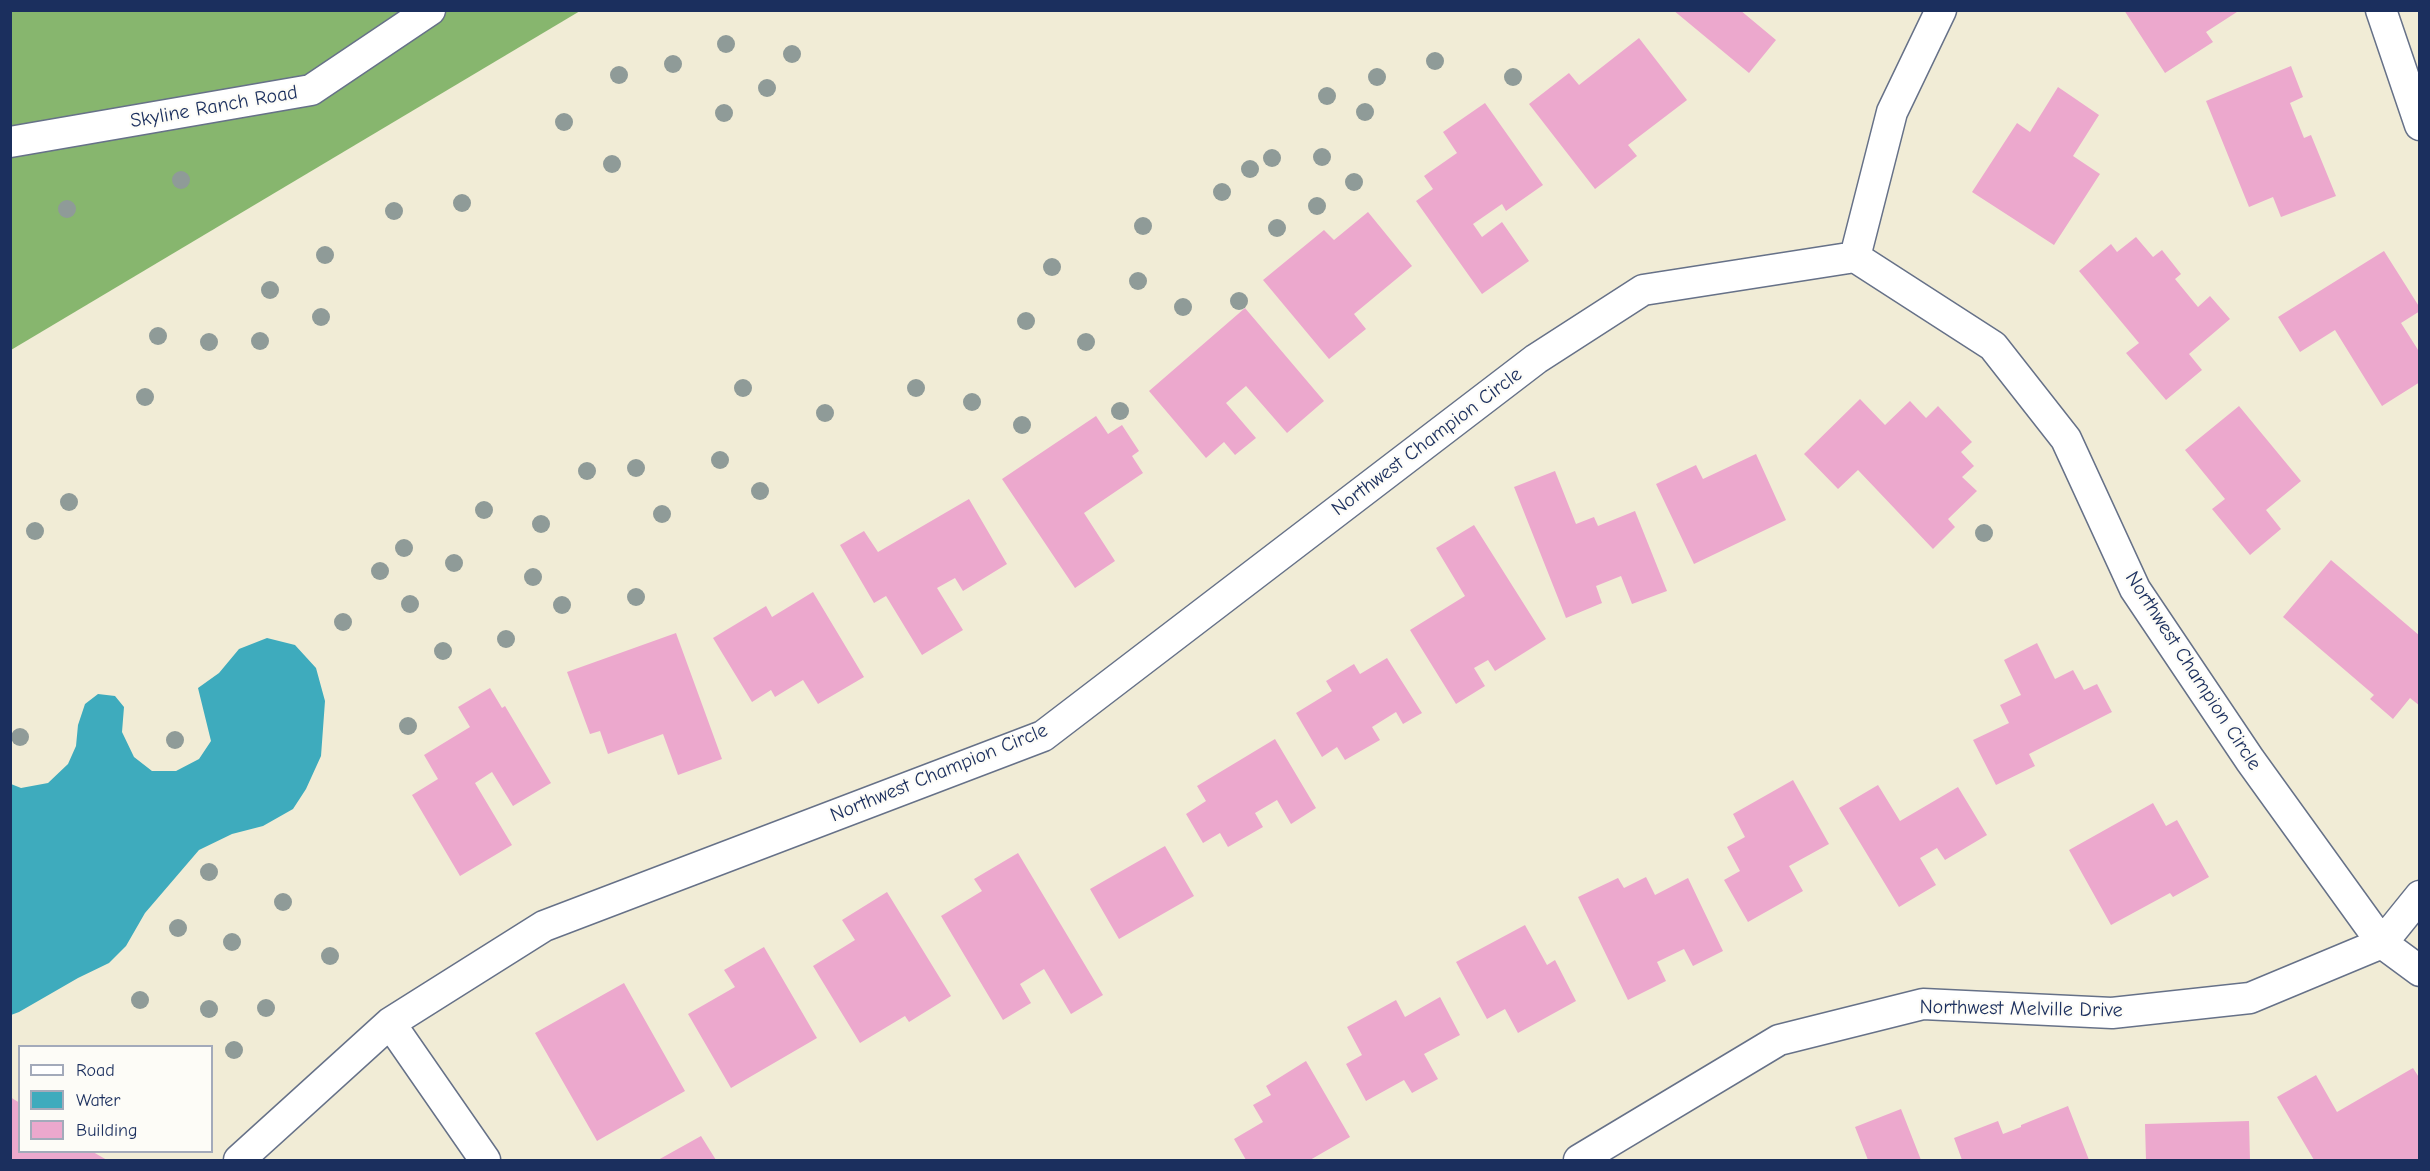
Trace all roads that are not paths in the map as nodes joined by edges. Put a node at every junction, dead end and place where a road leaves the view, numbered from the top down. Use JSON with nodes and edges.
{"nodes":[{"id":1,"x":430,"y":10,"type":"edge"},
{"id":2,"x":1941,"y":10,"type":"edge"},
{"id":3,"x":2381,"y":10,"type":"edge"},
{"id":4,"x":2420,"y":125,"type":"edge"},
{"id":5,"x":10,"y":142,"type":"edge"},
{"id":6,"x":1855,"y":257,"type":"junction"},
{"id":7,"x":2420,"y":896,"type":"edge"},
{"id":8,"x":2382,"y":943,"type":"junction"},
{"id":9,"x":2420,"y":971,"type":"edge"},
{"id":10,"x":390,"y":1023,"type":"junction"},
{"id":11,"x":239,"y":1161,"type":"edge"},
{"id":12,"x":485,"y":1161,"type":"edge"},
{"id":13,"x":1579,"y":1161,"type":"edge"}],
"edges":[{"from":1,"to":5,"type":"street","name":"Skyline Ranch Road"},
{"from":2,"to":6,"type":"street"},
{"from":3,"to":4,"type":"street"},
{"from":6,"to":8,"type":"street","name":"Northwest Champion Circle"},
{"from":6,"to":10,"type":"street","name":"Northwest Champion Circle"},
{"from":7,"to":8,"type":"street"},
{"from":8,"to":9,"type":"street","name":"Northwest Champion Circle"},
{"from":8,"to":13,"type":"street","name":"Northwest Melville Drive"},
{"from":10,"to":11,"type":"street","name":"Northwest Champion Circle"},
{"from":10,"to":12,"type":"street"}]}
